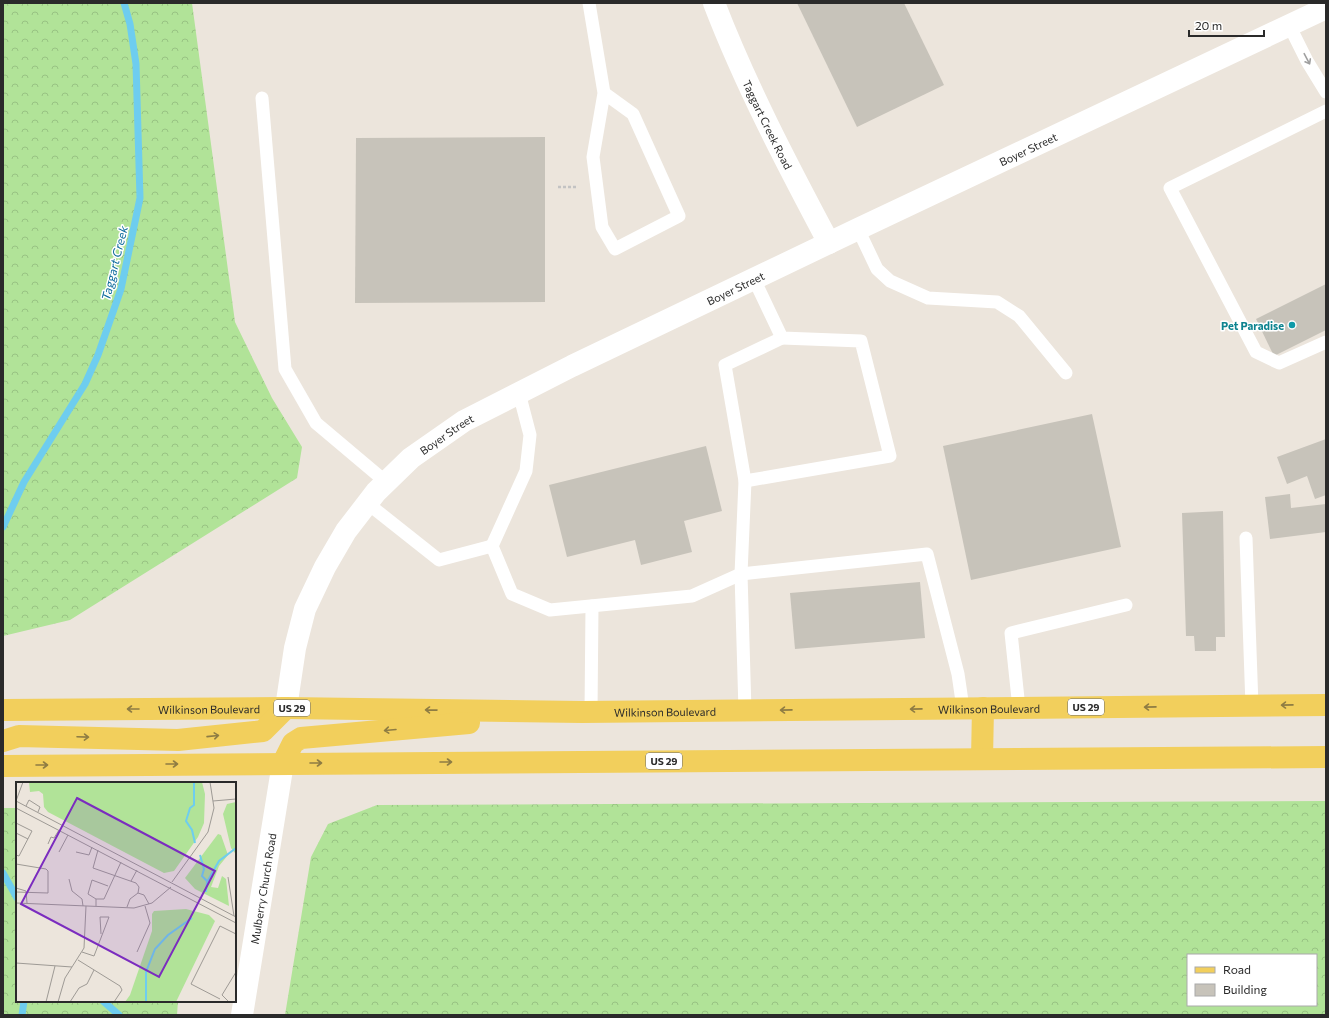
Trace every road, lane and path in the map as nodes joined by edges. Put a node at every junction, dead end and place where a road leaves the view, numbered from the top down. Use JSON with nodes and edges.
{"nodes":[{"id":1,"x":589,"y":3,"type":"edge"},
{"id":2,"x":714,"y":3,"type":"edge"},
{"id":3,"x":1326,"y":8,"type":"edge"},
{"id":4,"x":1289,"y":25,"type":"junction"},
{"id":5,"x":1326,"y":92,"type":"edge"},
{"id":6,"x":604,"y":93,"type":"junction"},
{"id":7,"x":262,"y":98,"type":"dead end"},
{"id":8,"x":1326,"y":111,"type":"edge"},
{"id":9,"x":858,"y":229,"type":"junction"},
{"id":10,"x":829,"y":243,"type":"junction"},
{"id":11,"x":754,"y":278,"type":"junction"},
{"id":12,"x":782,"y":338,"type":"junction"},
{"id":13,"x":1326,"y":342,"type":"edge"},
{"id":14,"x":1066,"y":373,"type":"dead end"},
{"id":15,"x":519,"y":393,"type":"junction"},
{"id":16,"x":746,"y":481,"type":"junction"},
{"id":17,"x":386,"y":482,"type":"junction"},
{"id":18,"x":367,"y":503,"type":"junction"},
{"id":19,"x":1246,"y":538,"type":"dead end"},
{"id":20,"x":492,"y":546,"type":"junction"},
{"id":21,"x":741,"y":574,"type":"junction"},
{"id":22,"x":1126,"y":605,"type":"dead end"},
{"id":23,"x":592,"y":606,"type":"junction"},
{"id":24,"x":1326,"y":705,"type":"edge"},
{"id":25,"x":1252,"y":706,"type":"junction"},
{"id":26,"x":286,"y":708,"type":"junction"},
{"id":27,"x":973,"y":708,"type":"junction"},
{"id":28,"x":1019,"y":708,"type":"junction"},
{"id":29,"x":3,"y":710,"type":"edge"},
{"id":30,"x":745,"y":711,"type":"junction"},
{"id":31,"x":586,"y":712,"type":"junction"},
{"id":32,"x":3,"y":740,"type":"edge"},
{"id":33,"x":1326,"y":757,"type":"edge"},
{"id":34,"x":982,"y":759,"type":"junction"},
{"id":35,"x":283,"y":763,"type":"junction"},
{"id":36,"x":3,"y":766,"type":"edge"},
{"id":37,"x":242,"y":1015,"type":"edge"}],
"edges":[{"from":1,"to":6,"type":"lane"},
{"from":2,"to":10,"type":"main road","name":"Taggart Creek Road"},
{"from":3,"to":4,"type":"main road","name":"Boyer Street"},
{"from":4,"to":5,"type":"lane","one_way":true},
{"from":4,"to":9,"type":"main road","name":"Boyer Street"},
{"from":6,"to":6,"type":"lane"},
{"from":7,"to":17,"type":"lane"},
{"from":8,"to":13,"type":"lane"},
{"from":9,"to":10,"type":"main road","name":"Boyer Street"},
{"from":9,"to":14,"type":"lane"},
{"from":10,"to":11,"type":"main road","name":"Boyer Street"},
{"from":11,"to":12,"type":"lane"},
{"from":11,"to":15,"type":"main road","name":"Boyer Street"},
{"from":12,"to":16,"type":"lane"},
{"from":12,"to":16,"type":"lane"},
{"from":15,"to":17,"type":"main road","name":"Boyer Street"},
{"from":15,"to":20,"type":"lane"},
{"from":16,"to":21,"type":"lane"},
{"from":17,"to":18,"type":"main road","name":"Boyer Street"},
{"from":18,"to":20,"type":"lane"},
{"from":18,"to":26,"type":"main road","name":"Boyer Street"},
{"from":19,"to":25,"type":"lane"},
{"from":20,"to":23,"type":"lane"},
{"from":21,"to":23,"type":"lane"},
{"from":21,"to":27,"type":"lane"},
{"from":21,"to":30,"type":"lane"},
{"from":22,"to":28,"type":"lane"},
{"from":23,"to":31,"type":"lane"},
{"from":24,"to":25,"type":"main road","name":"Wilkinson Boulevard","number":"US 29","one_way":true},
{"from":25,"to":28,"type":"main road","name":"Wilkinson Boulevard","number":"US 29","one_way":true},
{"from":26,"to":29,"type":"main road","name":"Wilkinson Boulevard","number":"US 29","one_way":true},
{"from":31,"to":26,"type":"main road","name":"Wilkinson Boulevard","number":"US 29","one_way":true},
{"from":32,"to":26,"type":"main road","one_way":true},
{"from":27,"to":28,"type":"main road","name":"Wilkinson Boulevard","number":"US 29"},
{"from":27,"to":30,"type":"main road","name":"Wilkinson Boulevard","number":"US 29","one_way":true},
{"from":27,"to":34,"type":"main road"},
{"from":30,"to":31,"type":"main road","name":"Wilkinson Boulevard","number":"US 29"},
{"from":31,"to":35,"type":"main road","one_way":true},
{"from":33,"to":34,"type":"main road","number":"US 29"},
{"from":35,"to":34,"type":"main road","number":"US 29","one_way":true},
{"from":36,"to":35,"type":"main road","number":"US 29","one_way":true},
{"from":35,"to":37,"type":"main road","name":"Mulberry Church Road"}]}
